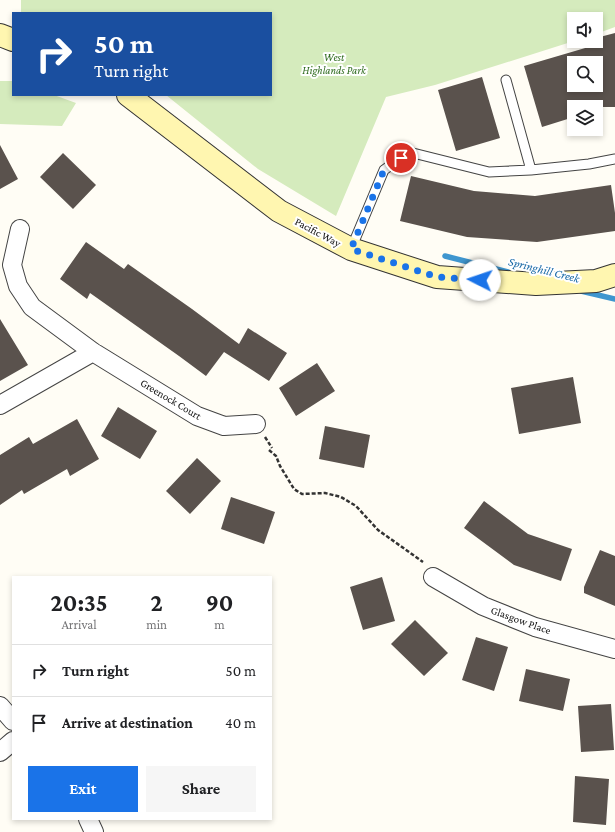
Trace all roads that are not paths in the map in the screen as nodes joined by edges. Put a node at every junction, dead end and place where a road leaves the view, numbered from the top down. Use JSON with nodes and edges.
{"nodes":[{"id":1,"x":0,"y":35,"type":"edge"},
{"id":2,"x":12,"y":40,"type":"edge"},
{"id":3,"x":506,"y":80,"type":"dead end"},
{"id":4,"x":129,"y":96,"type":"edge"},
{"id":5,"x":615,"y":158,"type":"edge"},
{"id":6,"x":531,"y":170,"type":"junction"},
{"id":7,"x":20,"y":228,"type":"dead end"},
{"id":8,"x":351,"y":249,"type":"junction"},
{"id":9,"x":615,"y":275,"type":"edge"},
{"id":10,"x":94,"y":352,"type":"junction"},
{"id":11,"x":0,"y":404,"type":"edge"},
{"id":12,"x":256,"y":424,"type":"dead end"},
{"id":13,"x":430,"y":571,"type":"road end"},
{"id":14,"x":615,"y":649,"type":"edge"},
{"id":15,"x":0,"y":706,"type":"edge"},
{"id":16,"x":12,"y":720,"type":"edge"},
{"id":17,"x":12,"y":742,"type":"edge"},
{"id":18,"x":0,"y":752,"type":"edge"},
{"id":19,"x":88,"y":820,"type":"edge"},
{"id":20,"x":94,"y":832,"type":"edge"}],
"edges":[{"from":1,"to":2,"type":"main road"},
{"from":3,"to":6,"type":"lane"},
{"from":4,"to":8,"type":"main road","name":"Pacific Way"},
{"from":5,"to":6,"type":"lane"},
{"from":6,"to":8,"type":"lane"},
{"from":7,"to":10,"type":"street","name":"Greenock Court"},
{"from":8,"to":9,"type":"main road","name":"Pacific Way"},
{"from":10,"to":11,"type":"street"},
{"from":10,"to":12,"type":"street","name":"Greenock Court"},
{"from":13,"to":14,"type":"street","name":"Glasgow Place"},
{"from":15,"to":16,"type":"street"},
{"from":17,"to":18,"type":"street"},
{"from":19,"to":20,"type":"street"}]}
